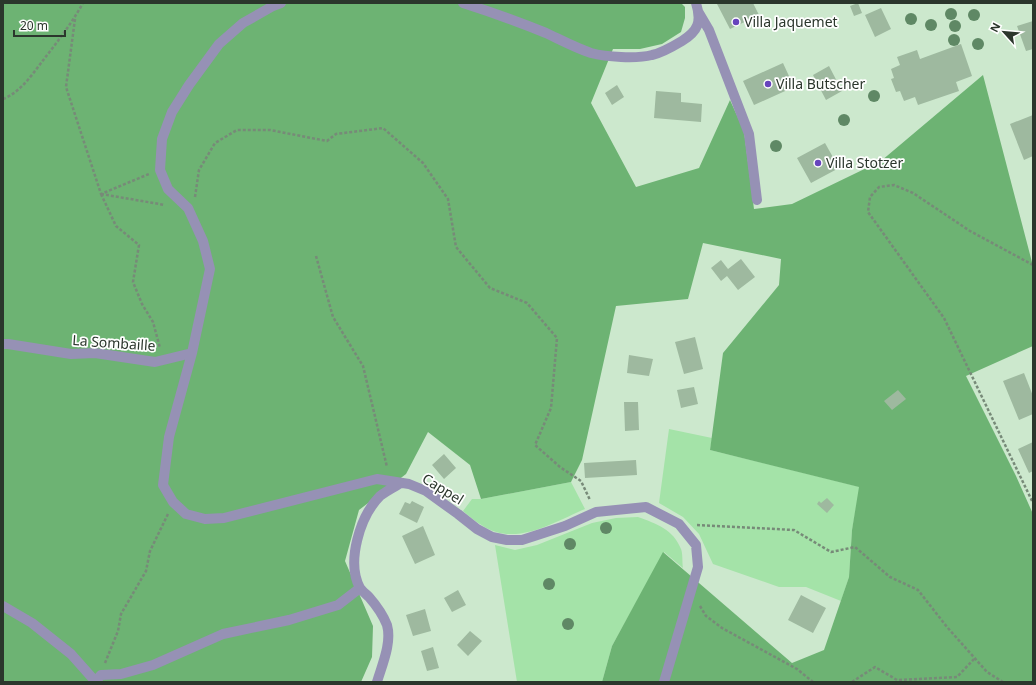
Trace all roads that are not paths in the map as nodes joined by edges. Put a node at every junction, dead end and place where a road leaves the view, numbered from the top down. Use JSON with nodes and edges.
{"nodes":[{"id":1,"x":281,"y":3,"type":"edge"},
{"id":2,"x":463,"y":3,"type":"edge"},
{"id":3,"x":698,"y":8,"type":"edge"},
{"id":4,"x":757,"y":200,"type":"dead end"},
{"id":5,"x":3,"y":344,"type":"edge"},
{"id":6,"x":192,"y":353,"type":"junction"},
{"id":7,"x":401,"y":483,"type":"junction"},
{"id":8,"x":360,"y":588,"type":"junction"},
{"id":9,"x":3,"y":606,"type":"edge"},
{"id":10,"x":97,"y":679,"type":"edge"},
{"id":11,"x":377,"y":682,"type":"edge"},
{"id":12,"x":664,"y":682,"type":"edge"}],
"edges":[{"from":1,"to":6,"type":"street"},
{"from":2,"to":3,"type":"street"},
{"from":3,"to":4,"type":"street"},
{"from":5,"to":6,"type":"street","name":"La Sombaille"},
{"from":6,"to":7,"type":"street","name":"Cappel"},
{"from":7,"to":8,"type":"street"},
{"from":7,"to":12,"type":"street","name":"Cappel"},
{"from":8,"to":10,"type":"street"},
{"from":8,"to":11,"type":"street"},
{"from":9,"to":10,"type":"street"}]}
